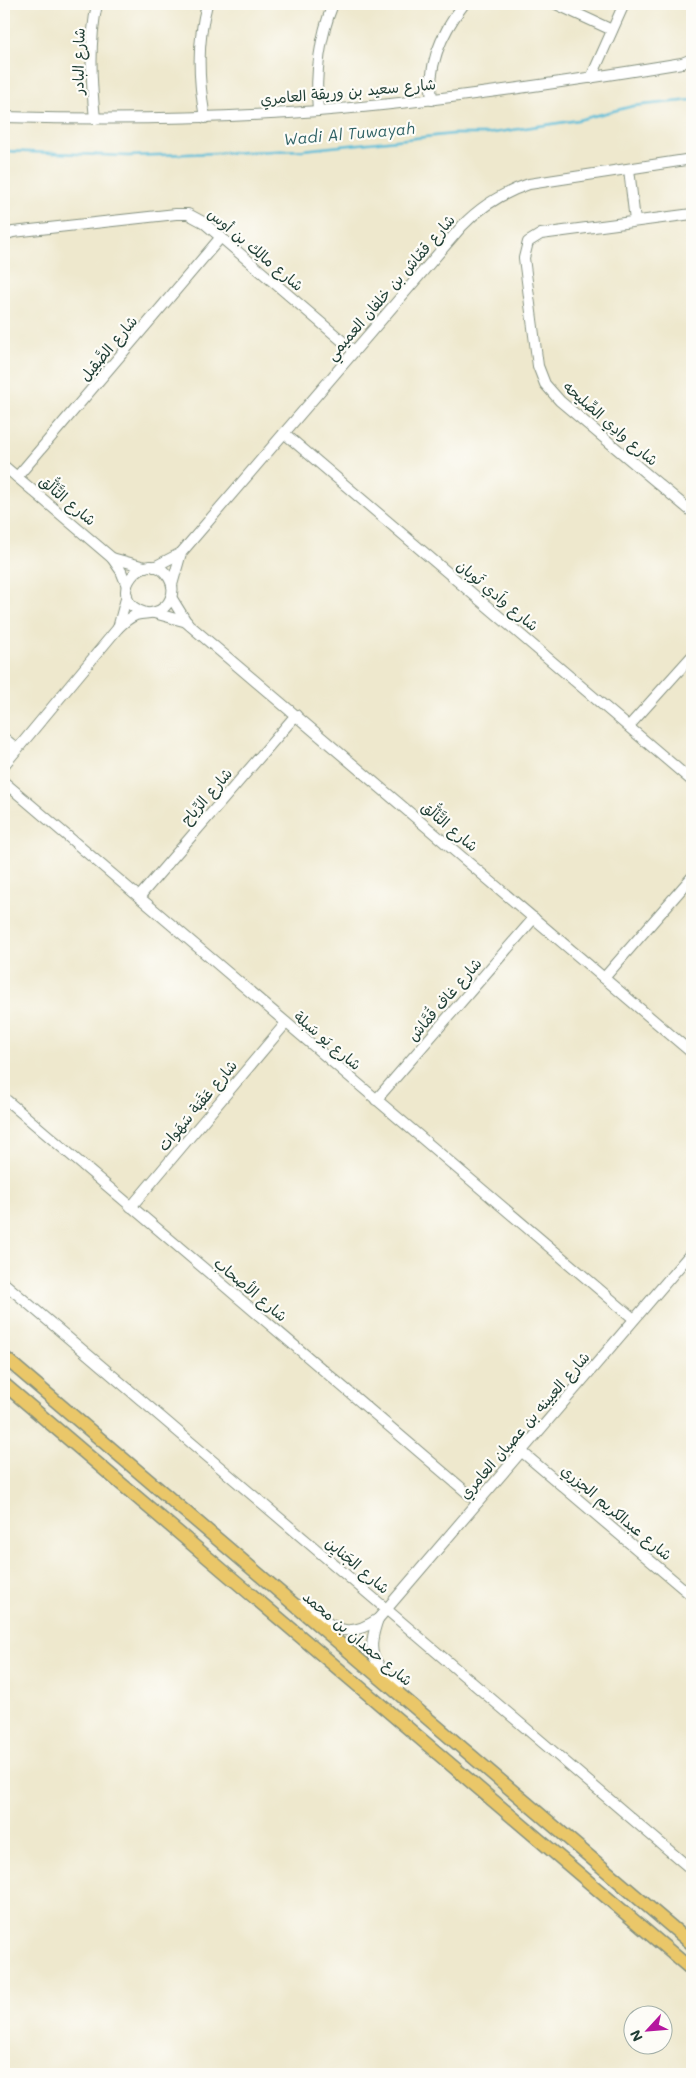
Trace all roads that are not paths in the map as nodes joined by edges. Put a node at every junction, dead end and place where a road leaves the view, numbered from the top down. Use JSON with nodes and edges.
{"nodes":[{"id":1,"x":97,"y":4,"type":"edge"},
{"id":2,"x":207,"y":4,"type":"edge"},
{"id":3,"x":333,"y":4,"type":"edge"},
{"id":4,"x":464,"y":4,"type":"edge"},
{"id":5,"x":556,"y":4,"type":"edge"},
{"id":6,"x":624,"y":4,"type":"edge"},
{"id":7,"x":612,"y":30,"type":"junction"},
{"id":8,"x":692,"y":59,"type":"edge"},
{"id":9,"x":592,"y":78,"type":"junction"},
{"id":10,"x":432,"y":100,"type":"junction"},
{"id":11,"x":318,"y":111,"type":"junction"},
{"id":12,"x":4,"y":117,"type":"edge"},
{"id":13,"x":205,"y":118,"type":"junction"},
{"id":14,"x":95,"y":119,"type":"junction"},
{"id":15,"x":692,"y":159,"type":"edge"},
{"id":16,"x":629,"y":169,"type":"junction"},
{"id":17,"x":692,"y":214,"type":"edge"},
{"id":18,"x":635,"y":221,"type":"junction"},
{"id":19,"x":4,"y":235,"type":"edge"},
{"id":20,"x":221,"y":237,"type":"junction"},
{"id":21,"x":354,"y":351,"type":"junction"},
{"id":22,"x":284,"y":433,"type":"junction"},
{"id":23,"x":4,"y":466,"type":"edge"},
{"id":24,"x":17,"y":477,"type":"junction"},
{"id":25,"x":692,"y":512,"type":"edge"},
{"id":26,"x":180,"y":552,"type":"junction"},
{"id":27,"x":112,"y":558,"type":"junction"},
{"id":28,"x":150,"y":567,"type":"junction"},
{"id":29,"x":172,"y":586,"type":"junction"},
{"id":30,"x":127,"y":590,"type":"junction"},
{"id":31,"x":171,"y":598,"type":"junction"},
{"id":32,"x":150,"y":613,"type":"junction"},
{"id":33,"x":188,"y":623,"type":"junction"},
{"id":34,"x":118,"y":628,"type":"junction"},
{"id":35,"x":692,"y":656,"type":"edge"},
{"id":36,"x":296,"y":715,"type":"junction"},
{"id":37,"x":629,"y":726,"type":"junction"},
{"id":38,"x":4,"y":738,"type":"edge"},
{"id":39,"x":17,"y":750,"type":"junction"},
{"id":40,"x":4,"y":766,"type":"edge"},
{"id":41,"x":692,"y":780,"type":"edge"},
{"id":42,"x":4,"y":782,"type":"edge"},
{"id":43,"x":692,"y":877,"type":"edge"},
{"id":44,"x":138,"y":897,"type":"junction"},
{"id":45,"x":534,"y":918,"type":"junction"},
{"id":46,"x":604,"y":978,"type":"junction"},
{"id":47,"x":286,"y":1023,"type":"junction"},
{"id":48,"x":692,"y":1053,"type":"edge"},
{"id":49,"x":4,"y":1098,"type":"edge"},
{"id":50,"x":376,"y":1100,"type":"junction"},
{"id":51,"x":131,"y":1207,"type":"junction"},
{"id":52,"x":692,"y":1252,"type":"edge"},
{"id":53,"x":4,"y":1283,"type":"edge"},
{"id":54,"x":634,"y":1319,"type":"junction"},
{"id":55,"x":4,"y":1357,"type":"edge"},
{"id":56,"x":4,"y":1384,"type":"edge"},
{"id":57,"x":521,"y":1451,"type":"junction"},
{"id":58,"x":478,"y":1502,"type":"junction"},
{"id":59,"x":692,"y":1596,"type":"edge"},
{"id":60,"x":288,"y":1599,"type":"junction"},
{"id":61,"x":386,"y":1609,"type":"junction"},
{"id":62,"x":378,"y":1618,"type":"junction"},
{"id":63,"x":418,"y":1710,"type":"junction"},
{"id":64,"x":692,"y":1870,"type":"edge"},
{"id":65,"x":692,"y":1944,"type":"edge"},
{"id":66,"x":692,"y":1970,"type":"edge"}],
"edges":[{"from":1,"to":14,"type":"street","name":"شارع البادر"},
{"from":2,"to":13,"type":"street"},
{"from":3,"to":11,"type":"street"},
{"from":4,"to":10,"type":"street"},
{"from":5,"to":7,"type":"street"},
{"from":6,"to":7,"type":"street"},
{"from":7,"to":9,"type":"street"},
{"from":8,"to":9,"type":"street","name":"شارع سعيد بن وريقة العامري"},
{"from":9,"to":10,"type":"street","name":"شارع سعيد بن وريقة العامري"},
{"from":10,"to":11,"type":"street","name":"شارع سعيد بن وريقة العامري"},
{"from":11,"to":13,"type":"street","name":"شارع سعيد بن وريقة العامري"},
{"from":12,"to":14,"type":"street","name":"شارع سعيد بن وريقة العامري"},
{"from":13,"to":14,"type":"street","name":"شارع سعيد بن وريقة العامري"},
{"from":15,"to":16,"type":"street","name":"شارع قمّاش بن خلفان العميمي"},
{"from":16,"to":18,"type":"street"},
{"from":16,"to":21,"type":"street","name":"شارع قمّاش بن خلفان العميمي"},
{"from":17,"to":18,"type":"street","name":"شارع وادِي الصِّليحه"},
{"from":18,"to":25,"type":"street","name":"شارع وادِي الصِّليحه"},
{"from":19,"to":20,"type":"street","name":"شارع مالِك بن أوس"},
{"from":20,"to":21,"type":"street","name":"شارع مالِك بن أوس"},
{"from":20,"to":24,"type":"street","name":"شارع الصَّقِيل"},
{"from":21,"to":22,"type":"street","name":"شارع قمّاش بن خلفان العميمي"},
{"from":22,"to":26,"type":"street","name":"شارع قمّاش بن خلفان العميمي"},
{"from":22,"to":37,"type":"street","name":"شارع واَدي ثَوبان"},
{"from":23,"to":24,"type":"street","name":"شارع التَّألُّق"},
{"from":24,"to":27,"type":"street","name":"شارع التَّألُّق"},
{"from":26,"to":28,"type":"street","name":"شارع قمّاش بن خلفان العميمي"},
{"from":26,"to":29,"type":"street","name":"شارع قمّاش بن خلفان العميمي"},
{"from":27,"to":28,"type":"street","name":"شارع التَّألُّق"},
{"from":27,"to":30,"type":"street","name":"شارع التَّألُّق"},
{"from":28,"to":29,"type":"street"},
{"from":28,"to":30,"type":"street"},
{"from":29,"to":31,"type":"street"},
{"from":30,"to":32,"type":"street"},
{"from":30,"to":34,"type":"street"},
{"from":31,"to":32,"type":"street"},
{"from":31,"to":33,"type":"street","name":"شارع التَّألُّق"},
{"from":32,"to":33,"type":"street","name":"شارع التَّألُّق"},
{"from":32,"to":34,"type":"street"},
{"from":33,"to":36,"type":"street","name":"شارع التَّألُّق"},
{"from":34,"to":39,"type":"street"},
{"from":35,"to":37,"type":"street"},
{"from":36,"to":44,"type":"street","name":"شارع الرِّياح"},
{"from":36,"to":45,"type":"street","name":"شارع التَّألُّق"},
{"from":37,"to":41,"type":"street","name":"شارع واَدي ثَوبان"},
{"from":38,"to":39,"type":"street"},
{"from":39,"to":40,"type":"street"},
{"from":42,"to":44,"type":"street","name":"شارع يَو سَبلة"},
{"from":43,"to":46,"type":"street"},
{"from":44,"to":47,"type":"street","name":"شارع يَو سَبلة"},
{"from":45,"to":46,"type":"street","name":"شارع التَّألُّق"},
{"from":45,"to":50,"type":"street","name":"شارع غاف قُمَّاش"},
{"from":46,"to":48,"type":"street","name":"شارع التَّألُّق"},
{"from":47,"to":50,"type":"street","name":"شارع يَو سَبلة"},
{"from":47,"to":51,"type":"street","name":"شارع عَقَبَة سَهَوات"},
{"from":49,"to":51,"type":"street","name":"شارع الأصحاب"},
{"from":50,"to":54,"type":"street","name":"شارع يَو سَبلة"},
{"from":51,"to":58,"type":"street","name":"شارع الأصحاب"},
{"from":52,"to":54,"type":"street","name":"شارع العيينه بن عصيان العامري"},
{"from":53,"to":61,"type":"street","name":"شارع الجَنايِن"},
{"from":54,"to":57,"type":"street","name":"شارع العيينه بن عصيان العامري"},
{"from":55,"to":60,"type":"main road","name":"شارع حمدان بن محمد"},
{"from":56,"to":66,"type":"main road"},
{"from":57,"to":58,"type":"street","name":"شارع العيينه بن عصيان العامري"},
{"from":57,"to":59,"type":"street","name":"شارع عبدالكريم الجزري"},
{"from":58,"to":61,"type":"street","name":"شارع العيينه بن عصيان العامري"},
{"from":60,"to":62,"type":"street","name":"شارع العيينه بن عصيان العامري"},
{"from":60,"to":63,"type":"main road","name":"شارع حمدان بن محمد"},
{"from":61,"to":62,"type":"street","name":"شارع العيينه بن عصيان العامري"},
{"from":61,"to":64,"type":"street","name":"شارع الجَنايِن"},
{"from":62,"to":63,"type":"street","name":"شارع العيينه بن عصيان العامري"},
{"from":63,"to":65,"type":"main road","name":"شارع حمدان بن محمد"}]}
